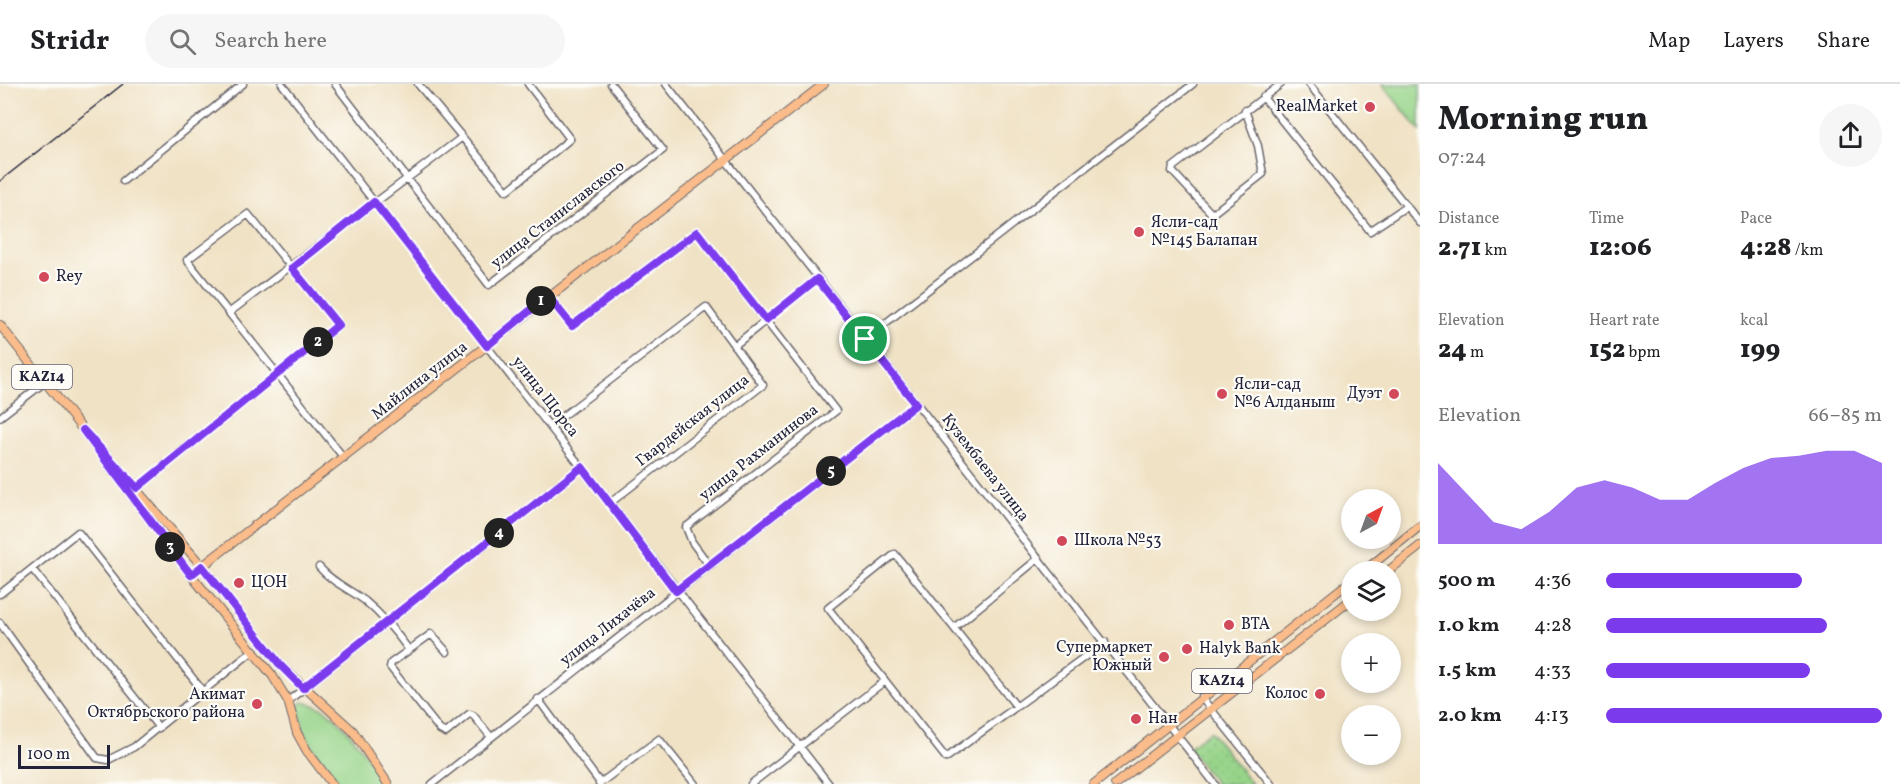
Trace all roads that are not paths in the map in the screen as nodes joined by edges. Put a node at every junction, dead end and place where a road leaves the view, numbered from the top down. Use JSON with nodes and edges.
{"nodes":[{"id":1,"x":243,"y":84,"type":"edge"},
{"id":2,"x":282,"y":84,"type":"edge"},
{"id":3,"x":335,"y":84,"type":"edge"},
{"id":4,"x":418,"y":84,"type":"edge"},
{"id":5,"x":611,"y":84,"type":"edge"},
{"id":6,"x":666,"y":84,"type":"edge"},
{"id":7,"x":823,"y":84,"type":"edge"},
{"id":8,"x":1193,"y":84,"type":"edge"},
{"id":9,"x":1281,"y":84,"type":"edge"},
{"id":10,"x":1309,"y":84,"type":"edge"},
{"id":11,"x":531,"y":85,"type":"edge"},
{"id":12,"x":1263,"y":97,"type":"junction"},
{"id":13,"x":1245,"y":110,"type":"junction"},
{"id":14,"x":461,"y":138,"type":"junction"},
{"id":15,"x":727,"y":160,"type":"junction"},
{"id":16,"x":407,"y":178,"type":"junction"},
{"id":17,"x":123,"y":181,"type":"dead end"},
{"id":18,"x":374,"y":202,"type":"junction"},
{"id":19,"x":1407,"y":206,"type":"junction"},
{"id":20,"x":1420,"y":223,"type":"edge"},
{"id":21,"x":292,"y":268,"type":"junction"},
{"id":22,"x":817,"y":279,"type":"junction"},
{"id":23,"x":548,"y":296,"type":"junction"},
{"id":24,"x":230,"y":312,"type":"junction"},
{"id":25,"x":766,"y":320,"type":"junction"},
{"id":26,"x":0,"y":325,"type":"edge"},
{"id":27,"x":865,"y":339,"type":"junction"},
{"id":28,"x":487,"y":346,"type":"junction"},
{"id":29,"x":734,"y":346,"type":"junction"},
{"id":30,"x":278,"y":374,"type":"junction"},
{"id":31,"x":45,"y":382,"type":"junction"},
{"id":32,"x":916,"y":404,"type":"junction"},
{"id":33,"x":0,"y":417,"type":"edge"},
{"id":34,"x":550,"y":426,"type":"junction"},
{"id":35,"x":83,"y":430,"type":"junction"},
{"id":36,"x":344,"y":458,"type":"junction"},
{"id":37,"x":582,"y":467,"type":"junction"},
{"id":38,"x":137,"y":488,"type":"junction"},
{"id":39,"x":129,"y":495,"type":"junction"},
{"id":40,"x":610,"y":503,"type":"junction"},
{"id":41,"x":1420,"y":526,"type":"edge"},
{"id":42,"x":1420,"y":546,"type":"edge"},
{"id":43,"x":1039,"y":558,"type":"junction"},
{"id":44,"x":1377,"y":561,"type":"edge"},
{"id":45,"x":1401,"y":561,"type":"edge"},
{"id":46,"x":202,"y":566,"type":"junction"},
{"id":47,"x":709,"y":566,"type":"junction"},
{"id":48,"x":319,"y":567,"type":"dead end"},
{"id":49,"x":33,"y":570,"type":"junction"},
{"id":50,"x":191,"y":575,"type":"junction"},
{"id":51,"x":1341,"y":589,"type":"edge"},
{"id":52,"x":676,"y":591,"type":"junction"},
{"id":53,"x":0,"y":594,"type":"edge"},
{"id":54,"x":1341,"y":608,"type":"edge"},
{"id":55,"x":388,"y":622,"type":"junction"},
{"id":56,"x":0,"y":623,"type":"edge"},
{"id":57,"x":955,"y":627,"type":"junction"},
{"id":58,"x":1105,"y":642,"type":"junction"},
{"id":59,"x":254,"y":650,"type":"junction"},
{"id":60,"x":409,"y":650,"type":"junction"},
{"id":61,"x":447,"y":651,"type":"dead end"},
{"id":62,"x":885,"y":681,"type":"junction"},
{"id":63,"x":303,"y":688,"type":"junction"},
{"id":64,"x":202,"y":690,"type":"junction"},
{"id":65,"x":1201,"y":697,"type":"junction"},
{"id":66,"x":538,"y":699,"type":"junction"},
{"id":67,"x":288,"y":700,"type":"junction"},
{"id":68,"x":1016,"y":706,"type":"junction"},
{"id":69,"x":1210,"y":709,"type":"junction"},
{"id":70,"x":1167,"y":723,"type":"junction"},
{"id":71,"x":159,"y":728,"type":"junction"},
{"id":72,"x":1176,"y":734,"type":"junction"},
{"id":73,"x":491,"y":737,"type":"junction"},
{"id":74,"x":800,"y":748,"type":"junction"},
{"id":75,"x":599,"y":783,"type":"edge"},
{"id":76,"x":333,"y":784,"type":"edge"},
{"id":77,"x":388,"y":784,"type":"edge"},
{"id":78,"x":432,"y":784,"type":"edge"},
{"id":79,"x":695,"y":784,"type":"edge"},
{"id":80,"x":751,"y":784,"type":"edge"},
{"id":81,"x":829,"y":784,"type":"edge"},
{"id":82,"x":1094,"y":784,"type":"edge"},
{"id":83,"x":1115,"y":784,"type":"edge"},
{"id":84,"x":1215,"y":784,"type":"edge"},
{"id":85,"x":1271,"y":784,"type":"edge"}],
"edges":[{"from":1,"to":17,"type":"street"},
{"from":2,"to":18,"type":"street","name":"улица Щорса"},
{"from":3,"to":16,"type":"street","name":"улица Станиславского"},
{"from":4,"to":14,"type":"street"},
{"from":5,"to":16,"type":"street","name":"улица Станиславского"},
{"from":6,"to":15,"type":"street","name":"Кузембаева улица"},
{"from":7,"to":15,"type":"main road","name":"Майлина улица"},
{"from":8,"to":27,"type":"street"},
{"from":9,"to":12,"type":"street"},
{"from":10,"to":19,"type":"street"},
{"from":11,"to":14,"type":"street"},
{"from":12,"to":13,"type":"street"},
{"from":12,"to":19,"type":"street"},
{"from":13,"to":13,"type":"street"},
{"from":14,"to":16,"type":"street"},
{"from":15,"to":22,"type":"street","name":"Кузембаева улица"},
{"from":15,"to":23,"type":"main road","name":"Майлина улица"},
{"from":16,"to":18,"type":"street"},
{"from":18,"to":21,"type":"street"},
{"from":18,"to":28,"type":"street","name":"улица Щорса"},
{"from":19,"to":20,"type":"street"},
{"from":21,"to":24,"type":"street"},
{"from":21,"to":24,"type":"street"},
{"from":21,"to":30,"type":"street"},
{"from":22,"to":25,"type":"street"},
{"from":22,"to":27,"type":"street","name":"Кузембаева улица"},
{"from":23,"to":25,"type":"street","name":"улица Рахманинова"},
{"from":23,"to":28,"type":"main road","name":"Майлина улица"},
{"from":24,"to":30,"type":"street"},
{"from":25,"to":29,"type":"street"},
{"from":25,"to":47,"type":"street","name":"улица Рахманинова"},
{"from":26,"to":31,"type":"main road","number":"KAZ14"},
{"from":27,"to":32,"type":"street","name":"Кузембаева улица"},
{"from":28,"to":34,"type":"street","name":"улица Щорса"},
{"from":28,"to":36,"type":"main road","name":"Майлина улица"},
{"from":29,"to":34,"type":"street","name":"Гвардейская улица"},
{"from":29,"to":40,"type":"street","name":"Гвардейская улица"},
{"from":30,"to":36,"type":"street"},
{"from":30,"to":38,"type":"street"},
{"from":31,"to":33,"type":"street"},
{"from":31,"to":35,"type":"main road","number":"KAZ14"},
{"from":32,"to":43,"type":"street","name":"Кузембаева улица"},
{"from":32,"to":47,"type":"street","name":"улица Лихачёва"},
{"from":34,"to":37,"type":"street","name":"улица Щорса"},
{"from":35,"to":38,"type":"main road","number":"KAZ14"},
{"from":35,"to":39,"type":"main road","number":"KAZ14"},
{"from":36,"to":46,"type":"main road","name":"Майлина улица"},
{"from":37,"to":40,"type":"street","name":"улица Щорса"},
{"from":37,"to":55,"type":"street"},
{"from":38,"to":39,"type":"street"},
{"from":38,"to":46,"type":"main road","number":"KAZ14"},
{"from":39,"to":50,"type":"main road","number":"KAZ14"},
{"from":40,"to":52,"type":"street","name":"улица Щорса"},
{"from":41,"to":44,"type":"main road"},
{"from":42,"to":45,"type":"main road"},
{"from":43,"to":57,"type":"street"},
{"from":43,"to":58,"type":"street","name":"Кузембаева улица"},
{"from":46,"to":50,"type":"main road","name":"Майлина улица"},
{"from":46,"to":63,"type":"main road","number":"KAZ14"},
{"from":47,"to":52,"type":"street","name":"улица Лихачёва"},
{"from":48,"to":55,"type":"street"},
{"from":49,"to":53,"type":"street"},
{"from":49,"to":64,"type":"street"},
{"from":49,"to":71,"type":"street"},
{"from":50,"to":59,"type":"main road","number":"KAZ14"},
{"from":51,"to":65,"type":"main road","number":"KAZ14"},
{"from":52,"to":66,"type":"street","name":"улица Лихачёва"},
{"from":52,"to":74,"type":"street","name":"улица Щорса"},
{"from":54,"to":69,"type":"main road","number":"KAZ14"},
{"from":55,"to":60,"type":"street"},
{"from":55,"to":63,"type":"street"},
{"from":56,"to":71,"type":"street"},
{"from":57,"to":62,"type":"street"},
{"from":57,"to":68,"type":"street"},
{"from":58,"to":68,"type":"street"},
{"from":58,"to":70,"type":"street","name":"Кузембаева улица"},
{"from":59,"to":64,"type":"street"},
{"from":59,"to":67,"type":"main road","number":"KAZ14"},
{"from":60,"to":61,"type":"street"},
{"from":60,"to":73,"type":"street"},
{"from":62,"to":68,"type":"street"},
{"from":62,"to":74,"type":"street"},
{"from":63,"to":67,"type":"street"},
{"from":63,"to":77,"type":"main road","number":"KAZ14"},
{"from":64,"to":71,"type":"street"},
{"from":65,"to":69,"type":"street"},
{"from":65,"to":70,"type":"main road","number":"KAZ14"},
{"from":66,"to":73,"type":"street","name":"улица Лихачёва"},
{"from":66,"to":75,"type":"street"},
{"from":67,"to":76,"type":"main road","number":"KAZ14"},
{"from":69,"to":72,"type":"main road","number":"KAZ14"},
{"from":69,"to":85,"type":"street"},
{"from":70,"to":72,"type":"street","name":"Кузембаева улица"},
{"from":70,"to":82,"type":"main road","number":"KAZ14"},
{"from":72,"to":83,"type":"main road","number":"KAZ14"},
{"from":72,"to":84,"type":"street","name":"Кузембаева улица"},
{"from":73,"to":78,"type":"street","name":"улица Лихачёва"},
{"from":74,"to":80,"type":"street"},
{"from":74,"to":81,"type":"street","name":"улица Щорса"},
{"from":75,"to":79,"type":"street"}]}
